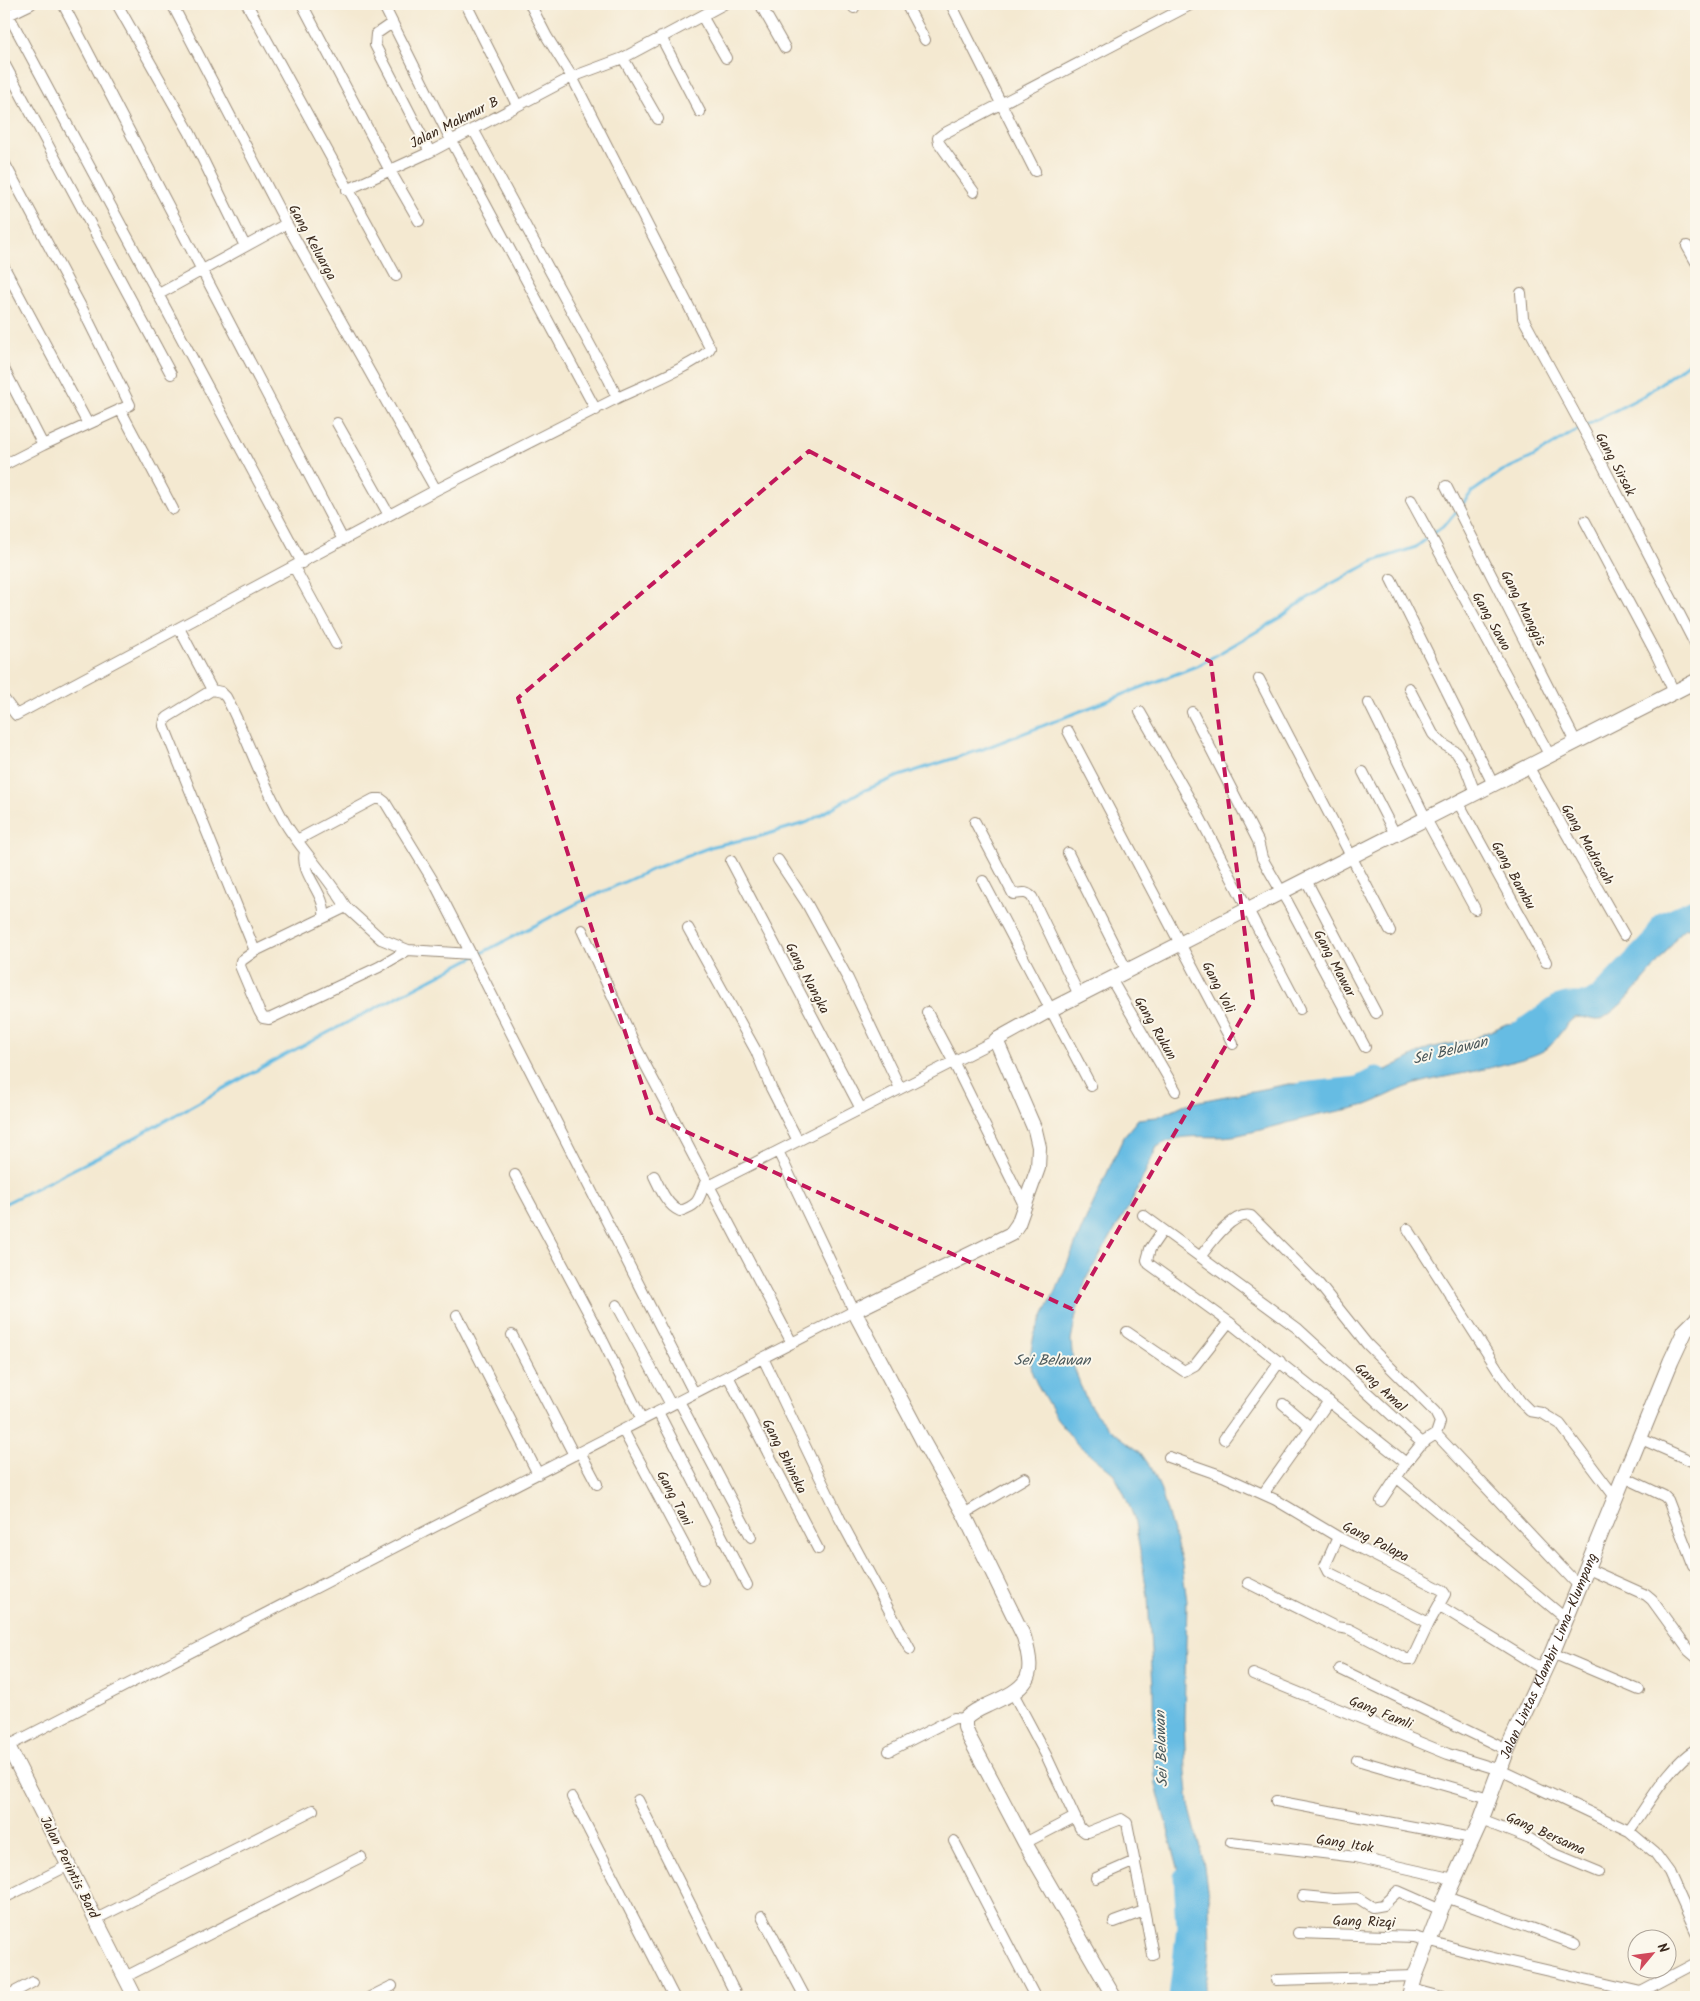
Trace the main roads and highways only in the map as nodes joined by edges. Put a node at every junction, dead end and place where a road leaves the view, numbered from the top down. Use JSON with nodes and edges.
{"nodes":[{"id":1,"x":1696,"y":1320,"type":"edge"},
{"id":2,"x":1412,"y":1987,"type":"edge"}],
"edges":[{"from":1,"to":2,"type":"main road","name":"Jalan Lintas Klambir Lima–Klumpang"}]}
